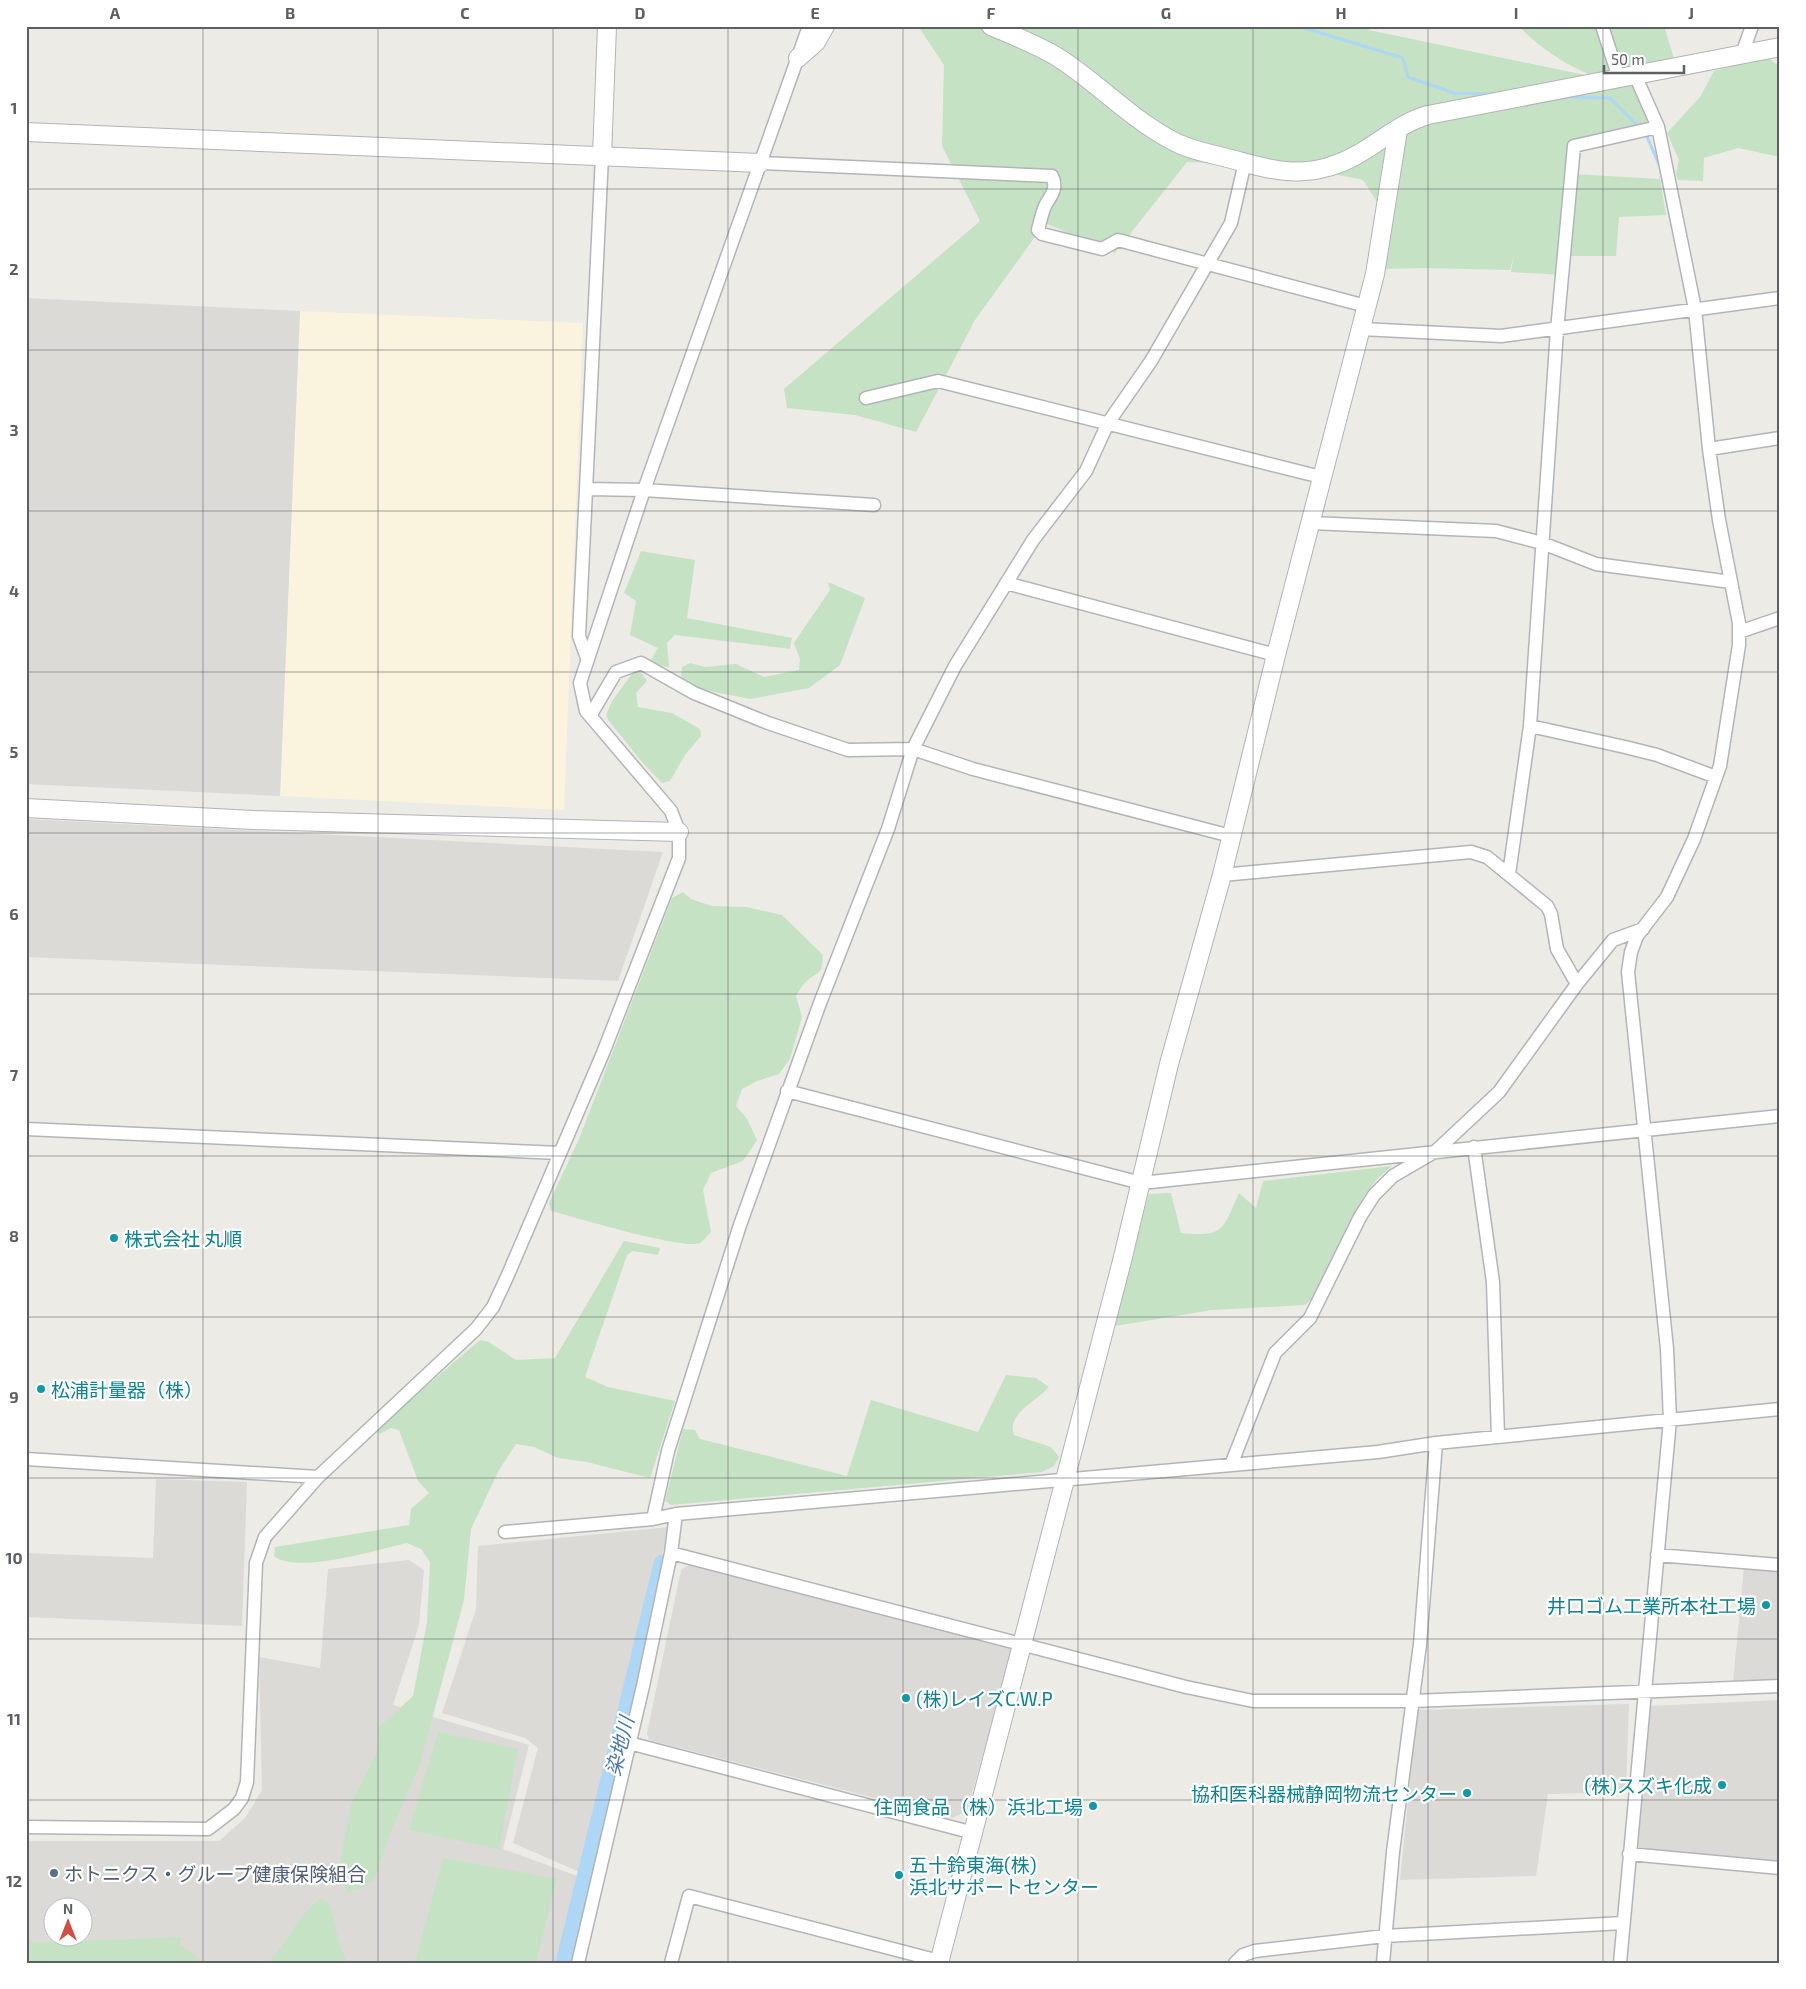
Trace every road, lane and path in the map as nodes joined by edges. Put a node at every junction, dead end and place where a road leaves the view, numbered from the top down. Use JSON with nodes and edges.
{"nodes":[{"id":1,"x":607,"y":26,"type":"edge"},
{"id":2,"x":810,"y":26,"type":"edge"},
{"id":3,"x":825,"y":26,"type":"edge"},
{"id":4,"x":991,"y":26,"type":"edge"},
{"id":5,"x":1602,"y":26,"type":"edge"},
{"id":6,"x":1752,"y":26,"type":"edge"},
{"id":7,"x":1780,"y":47,"type":"edge"},
{"id":8,"x":1742,"y":54,"type":"junction"},
{"id":9,"x":798,"y":58,"type":"junction"},
{"id":10,"x":1627,"y":76,"type":"junction"},
{"id":11,"x":1658,"y":127,"type":"junction"},
{"id":12,"x":1398,"y":130,"type":"junction"},
{"id":13,"x":26,"y":132,"type":"edge"},
{"id":14,"x":602,"y":156,"type":"junction"},
{"id":15,"x":1245,"y":162,"type":"junction"},
{"id":16,"x":760,"y":163,"type":"junction"},
{"id":17,"x":1206,"y":264,"type":"junction"},
{"id":18,"x":1780,"y":298,"type":"edge"},
{"id":19,"x":1366,"y":306,"type":"junction"},
{"id":20,"x":1695,"y":309,"type":"junction"},
{"id":21,"x":1361,"y":329,"type":"junction"},
{"id":22,"x":1557,"y":330,"type":"junction"},
{"id":23,"x":866,"y":398,"type":"dead end"},
{"id":24,"x":1108,"y":423,"type":"junction"},
{"id":25,"x":1780,"y":438,"type":"edge"},
{"id":26,"x":1709,"y":449,"type":"junction"},
{"id":27,"x":1321,"y":477,"type":"junction"},
{"id":28,"x":587,"y":489,"type":"junction"},
{"id":29,"x":644,"y":490,"type":"junction"},
{"id":30,"x":874,"y":505,"type":"dead end"},
{"id":31,"x":1310,"y":523,"type":"junction"},
{"id":32,"x":1542,"y":542,"type":"junction"},
{"id":33,"x":1731,"y":582,"type":"junction"},
{"id":34,"x":1006,"y":583,"type":"junction"},
{"id":35,"x":1780,"y":618,"type":"edge"},
{"id":36,"x":1739,"y":632,"type":"junction"},
{"id":37,"x":1276,"y":655,"type":"junction"},
{"id":38,"x":587,"y":658,"type":"junction"},
{"id":39,"x":590,"y":716,"type":"junction"},
{"id":40,"x":1530,"y":726,"type":"junction"},
{"id":41,"x":913,"y":749,"type":"junction"},
{"id":42,"x":1716,"y":778,"type":"junction"},
{"id":43,"x":26,"y":808,"type":"edge"},
{"id":44,"x":679,"y":832,"type":"junction"},
{"id":45,"x":1231,"y":836,"type":"junction"},
{"id":46,"x":1509,"y":874,"type":"junction"},
{"id":47,"x":1222,"y":875,"type":"junction"},
{"id":48,"x":1643,"y":928,"type":"junction"},
{"id":49,"x":1577,"y":984,"type":"junction"},
{"id":50,"x":788,"y":1091,"type":"junction"},
{"id":51,"x":1780,"y":1116,"type":"edge"},
{"id":52,"x":26,"y":1129,"type":"edge"},
{"id":53,"x":1644,"y":1130,"type":"junction"},
{"id":54,"x":1474,"y":1148,"type":"junction"},
{"id":55,"x":1436,"y":1151,"type":"junction"},
{"id":56,"x":560,"y":1153,"type":"junction"},
{"id":57,"x":1140,"y":1183,"type":"junction"},
{"id":58,"x":1780,"y":1409,"type":"edge"},
{"id":59,"x":1670,"y":1420,"type":"junction"},
{"id":60,"x":1498,"y":1437,"type":"junction"},
{"id":61,"x":1436,"y":1443,"type":"junction"},
{"id":62,"x":26,"y":1459,"type":"edge"},
{"id":63,"x":1231,"y":1465,"type":"junction"},
{"id":64,"x":318,"y":1477,"type":"junction"},
{"id":65,"x":1064,"y":1480,"type":"junction"},
{"id":66,"x":676,"y":1514,"type":"junction"},
{"id":67,"x":653,"y":1520,"type":"junction"},
{"id":68,"x":504,"y":1532,"type":"dead end"},
{"id":69,"x":671,"y":1553,"type":"junction"},
{"id":70,"x":1657,"y":1555,"type":"junction"},
{"id":71,"x":1780,"y":1565,"type":"edge"},
{"id":72,"x":1021,"y":1644,"type":"junction"},
{"id":73,"x":1780,"y":1686,"type":"edge"},
{"id":74,"x":1643,"y":1692,"type":"junction"},
{"id":75,"x":1413,"y":1701,"type":"junction"},
{"id":76,"x":630,"y":1743,"type":"junction"},
{"id":77,"x":26,"y":1827,"type":"edge"},
{"id":78,"x":974,"y":1833,"type":"junction"},
{"id":79,"x":1629,"y":1854,"type":"junction"},
{"id":80,"x":1780,"y":1868,"type":"edge"},
{"id":81,"x":1623,"y":1923,"type":"junction"},
{"id":82,"x":1385,"y":1936,"type":"junction"},
{"id":83,"x":939,"y":1962,"type":"edge"},
{"id":84,"x":578,"y":1963,"type":"edge"},
{"id":85,"x":671,"y":1963,"type":"edge"},
{"id":86,"x":1235,"y":1963,"type":"edge"},
{"id":87,"x":1383,"y":1963,"type":"edge"},
{"id":88,"x":1620,"y":1963,"type":"edge"}],
"edges":[{"from":1,"to":14,"type":"street"},
{"from":2,"to":9,"type":"street"},
{"from":3,"to":9,"type":"street"},
{"from":4,"to":15,"type":"street"},
{"from":5,"to":10,"type":"street"},
{"from":6,"to":8,"type":"street"},
{"from":7,"to":8,"type":"street"},
{"from":8,"to":10,"type":"street"},
{"from":9,"to":16,"type":"street"},
{"from":10,"to":11,"type":"street"},
{"from":10,"to":12,"type":"street"},
{"from":11,"to":20,"type":"street"},
{"from":11,"to":22,"type":"street"},
{"from":12,"to":15,"type":"street"},
{"from":12,"to":19,"type":"street"},
{"from":13,"to":14,"type":"street"},
{"from":14,"to":16,"type":"street"},
{"from":14,"to":28,"type":"street"},
{"from":15,"to":17,"type":"street"},
{"from":16,"to":17,"type":"street"},
{"from":16,"to":29,"type":"street"},
{"from":17,"to":19,"type":"street"},
{"from":17,"to":24,"type":"street"},
{"from":18,"to":20,"type":"street"},
{"from":19,"to":21,"type":"street"},
{"from":20,"to":22,"type":"street"},
{"from":20,"to":26,"type":"street"},
{"from":21,"to":22,"type":"street"},
{"from":21,"to":27,"type":"street"},
{"from":22,"to":32,"type":"street"},
{"from":23,"to":24,"type":"street"},
{"from":24,"to":27,"type":"street"},
{"from":24,"to":34,"type":"street"},
{"from":25,"to":26,"type":"street"},
{"from":26,"to":33,"type":"street"},
{"from":27,"to":31,"type":"street"},
{"from":28,"to":29,"type":"street"},
{"from":28,"to":38,"type":"street"},
{"from":29,"to":30,"type":"street"},
{"from":29,"to":38,"type":"street"},
{"from":31,"to":32,"type":"street"},
{"from":31,"to":37,"type":"street"},
{"from":32,"to":33,"type":"street"},
{"from":32,"to":40,"type":"street"},
{"from":33,"to":36,"type":"street"},
{"from":34,"to":37,"type":"street"},
{"from":34,"to":41,"type":"street"},
{"from":35,"to":36,"type":"street"},
{"from":36,"to":42,"type":"street"},
{"from":37,"to":45,"type":"street"},
{"from":38,"to":39,"type":"street"},
{"from":39,"to":41,"type":"street"},
{"from":39,"to":44,"type":"street"},
{"from":40,"to":42,"type":"street"},
{"from":40,"to":46,"type":"street"},
{"from":41,"to":45,"type":"street"},
{"from":41,"to":50,"type":"street"},
{"from":42,"to":48,"type":"street"},
{"from":43,"to":44,"type":"street"},
{"from":44,"to":56,"type":"street"},
{"from":45,"to":47,"type":"street"},
{"from":46,"to":47,"type":"street"},
{"from":46,"to":49,"type":"street"},
{"from":47,"to":57,"type":"street"},
{"from":48,"to":49,"type":"street"},
{"from":48,"to":53,"type":"street"},
{"from":49,"to":55,"type":"street"},
{"from":50,"to":57,"type":"street"},
{"from":50,"to":67,"type":"street"},
{"from":51,"to":53,"type":"street"},
{"from":52,"to":56,"type":"street"},
{"from":53,"to":54,"type":"street"},
{"from":53,"to":59,"type":"street"},
{"from":54,"to":55,"type":"street"},
{"from":54,"to":60,"type":"street"},
{"from":55,"to":57,"type":"street"},
{"from":55,"to":63,"type":"street"},
{"from":56,"to":64,"type":"street"},
{"from":57,"to":65,"type":"street"},
{"from":58,"to":59,"type":"street"},
{"from":59,"to":60,"type":"street"},
{"from":59,"to":70,"type":"street"},
{"from":60,"to":61,"type":"street"},
{"from":61,"to":63,"type":"street"},
{"from":61,"to":75,"type":"street"},
{"from":62,"to":64,"type":"street"},
{"from":63,"to":65,"type":"street"},
{"from":64,"to":77,"type":"street"},
{"from":65,"to":66,"type":"street"},
{"from":65,"to":72,"type":"street"},
{"from":66,"to":67,"type":"street"},
{"from":66,"to":69,"type":"street"},
{"from":67,"to":68,"type":"street"},
{"from":69,"to":72,"type":"street"},
{"from":69,"to":76,"type":"street"},
{"from":70,"to":71,"type":"street"},
{"from":70,"to":74,"type":"street"},
{"from":72,"to":75,"type":"street"},
{"from":72,"to":78,"type":"street"},
{"from":73,"to":74,"type":"street"},
{"from":74,"to":75,"type":"street"},
{"from":74,"to":79,"type":"street"},
{"from":75,"to":82,"type":"street"},
{"from":76,"to":78,"type":"street"},
{"from":76,"to":84,"type":"street"},
{"from":78,"to":83,"type":"street"},
{"from":79,"to":80,"type":"street"},
{"from":79,"to":81,"type":"street"},
{"from":81,"to":82,"type":"street"},
{"from":81,"to":88,"type":"street"},
{"from":82,"to":86,"type":"street"},
{"from":82,"to":87,"type":"street"},
{"from":83,"to":85,"type":"street"}]}
